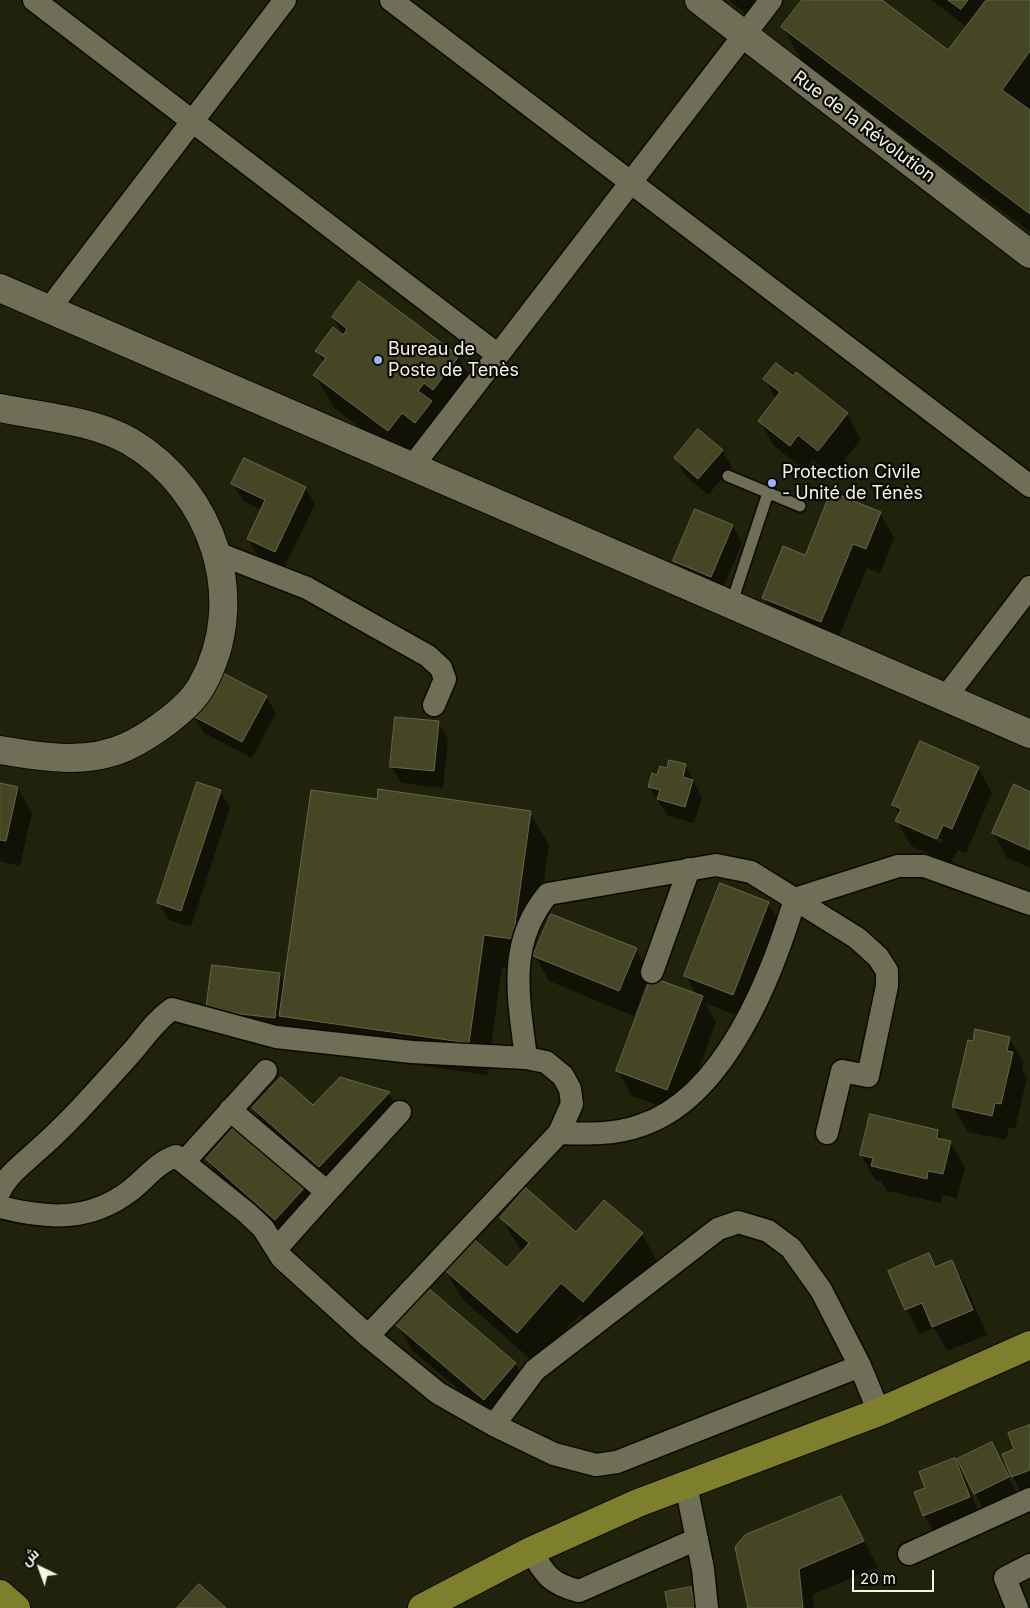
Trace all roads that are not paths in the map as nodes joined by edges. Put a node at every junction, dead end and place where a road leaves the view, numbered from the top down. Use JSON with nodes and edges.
{"nodes":[{"id":1,"x":34,"y":0,"type":"edge"},
{"id":2,"x":286,"y":0,"type":"edge"},
{"id":3,"x":391,"y":0,"type":"edge"},
{"id":4,"x":699,"y":0,"type":"edge"},
{"id":5,"x":771,"y":0,"type":"edge"},
{"id":6,"x":744,"y":35,"type":"junction"},
{"id":7,"x":193,"y":121,"type":"junction"},
{"id":8,"x":630,"y":183,"type":"junction"},
{"id":9,"x":1030,"y":254,"type":"edge"},
{"id":10,"x":0,"y":288,"type":"edge"},
{"id":11,"x":49,"y":309,"type":"junction"},
{"id":12,"x":498,"y":355,"type":"junction"},
{"id":13,"x":0,"y":408,"type":"edge"},
{"id":14,"x":412,"y":467,"type":"junction"},
{"id":15,"x":728,"y":476,"type":"dead end"},
{"id":16,"x":1030,"y":486,"type":"edge"},
{"id":17,"x":768,"y":493,"type":"junction"},
{"id":18,"x":800,"y":506,"type":"dead end"},
{"id":19,"x":217,"y":553,"type":"junction"},
{"id":20,"x":1030,"y":587,"type":"edge"},
{"id":21,"x":731,"y":605,"type":"junction"},
{"id":22,"x":945,"y":698,"type":"junction"},
{"id":23,"x":434,"y":705,"type":"dead end"},
{"id":24,"x":1030,"y":734,"type":"edge"},
{"id":25,"x":0,"y":750,"type":"edge"},
{"id":26,"x":690,"y":869,"type":"junction"},
{"id":27,"x":795,"y":899,"type":"junction"},
{"id":28,"x":1030,"y":904,"type":"edge"},
{"id":29,"x":652,"y":972,"type":"dead end"},
{"id":30,"x":526,"y":1058,"type":"junction"},
{"id":31,"x":266,"y":1072,"type":"dead end"},
{"id":32,"x":230,"y":1110,"type":"junction"},
{"id":33,"x":400,"y":1112,"type":"dead end"},
{"id":34,"x":559,"y":1133,"type":"junction"},
{"id":35,"x":826,"y":1133,"type":"dead end"},
{"id":36,"x":184,"y":1162,"type":"junction"},
{"id":37,"x":0,"y":1191,"type":"edge"},
{"id":38,"x":327,"y":1192,"type":"junction"},
{"id":39,"x":0,"y":1207,"type":"edge"},
{"id":40,"x":277,"y":1248,"type":"junction"},
{"id":41,"x":368,"y":1336,"type":"junction"},
{"id":42,"x":1030,"y":1346,"type":"edge"},
{"id":43,"x":860,"y":1366,"type":"junction"},
{"id":44,"x":879,"y":1412,"type":"junction"},
{"id":45,"x":494,"y":1425,"type":"junction"},
{"id":46,"x":686,"y":1485,"type":"junction"},
{"id":47,"x":1030,"y":1499,"type":"edge"},
{"id":48,"x":697,"y":1539,"type":"junction"},
{"id":49,"x":531,"y":1551,"type":"junction"},
{"id":50,"x":909,"y":1554,"type":"dead end"},
{"id":51,"x":1030,"y":1565,"type":"edge"},
{"id":52,"x":0,"y":1594,"type":"edge"},
{"id":53,"x":580,"y":1599,"type":"edge"},
{"id":54,"x":16,"y":1608,"type":"edge"},
{"id":55,"x":422,"y":1608,"type":"edge"},
{"id":56,"x":707,"y":1608,"type":"edge"},
{"id":57,"x":1016,"y":1608,"type":"edge"}],
"edges":[{"from":1,"to":7,"type":"street"},
{"from":2,"to":7,"type":"street"},
{"from":3,"to":8,"type":"street"},
{"from":4,"to":6,"type":"street","name":"Rue de la Révolution"},
{"from":5,"to":6,"type":"street"},
{"from":6,"to":8,"type":"street"},
{"from":6,"to":9,"type":"street","name":"Rue de la Révolution"},
{"from":7,"to":11,"type":"street"},
{"from":7,"to":12,"type":"street"},
{"from":8,"to":12,"type":"street"},
{"from":8,"to":16,"type":"street"},
{"from":10,"to":11,"type":"street"},
{"from":11,"to":14,"type":"street"},
{"from":12,"to":14,"type":"street"},
{"from":13,"to":19,"type":"street"},
{"from":14,"to":21,"type":"street"},
{"from":15,"to":17,"type":"lane"},
{"from":17,"to":18,"type":"lane"},
{"from":17,"to":21,"type":"lane"},
{"from":19,"to":23,"type":"street"},
{"from":19,"to":25,"type":"street"},
{"from":20,"to":22,"type":"street"},
{"from":21,"to":22,"type":"street"},
{"from":22,"to":24,"type":"street"},
{"from":26,"to":27,"type":"street"},
{"from":26,"to":29,"type":"street"},
{"from":26,"to":30,"type":"street"},
{"from":27,"to":28,"type":"street"},
{"from":27,"to":34,"type":"street"},
{"from":27,"to":35,"type":"street"},
{"from":30,"to":34,"type":"street"},
{"from":30,"to":37,"type":"street"},
{"from":31,"to":32,"type":"street"},
{"from":32,"to":36,"type":"street"},
{"from":32,"to":38,"type":"street"},
{"from":33,"to":38,"type":"street"},
{"from":34,"to":41,"type":"street"},
{"from":36,"to":39,"type":"street"},
{"from":36,"to":40,"type":"street"},
{"from":38,"to":40,"type":"street"},
{"from":40,"to":41,"type":"street"},
{"from":41,"to":45,"type":"street"},
{"from":42,"to":44,"type":"main road"},
{"from":43,"to":44,"type":"street"},
{"from":43,"to":45,"type":"street"},
{"from":43,"to":45,"type":"street"},
{"from":44,"to":46,"type":"main road"},
{"from":46,"to":48,"type":"street"},
{"from":46,"to":49,"type":"main road"},
{"from":47,"to":50,"type":"street"},
{"from":48,"to":53,"type":"street"},
{"from":48,"to":56,"type":"street"},
{"from":49,"to":53,"type":"street"},
{"from":49,"to":55,"type":"main road"},
{"from":51,"to":57,"type":"street"},
{"from":52,"to":54,"type":"main road"}]}
